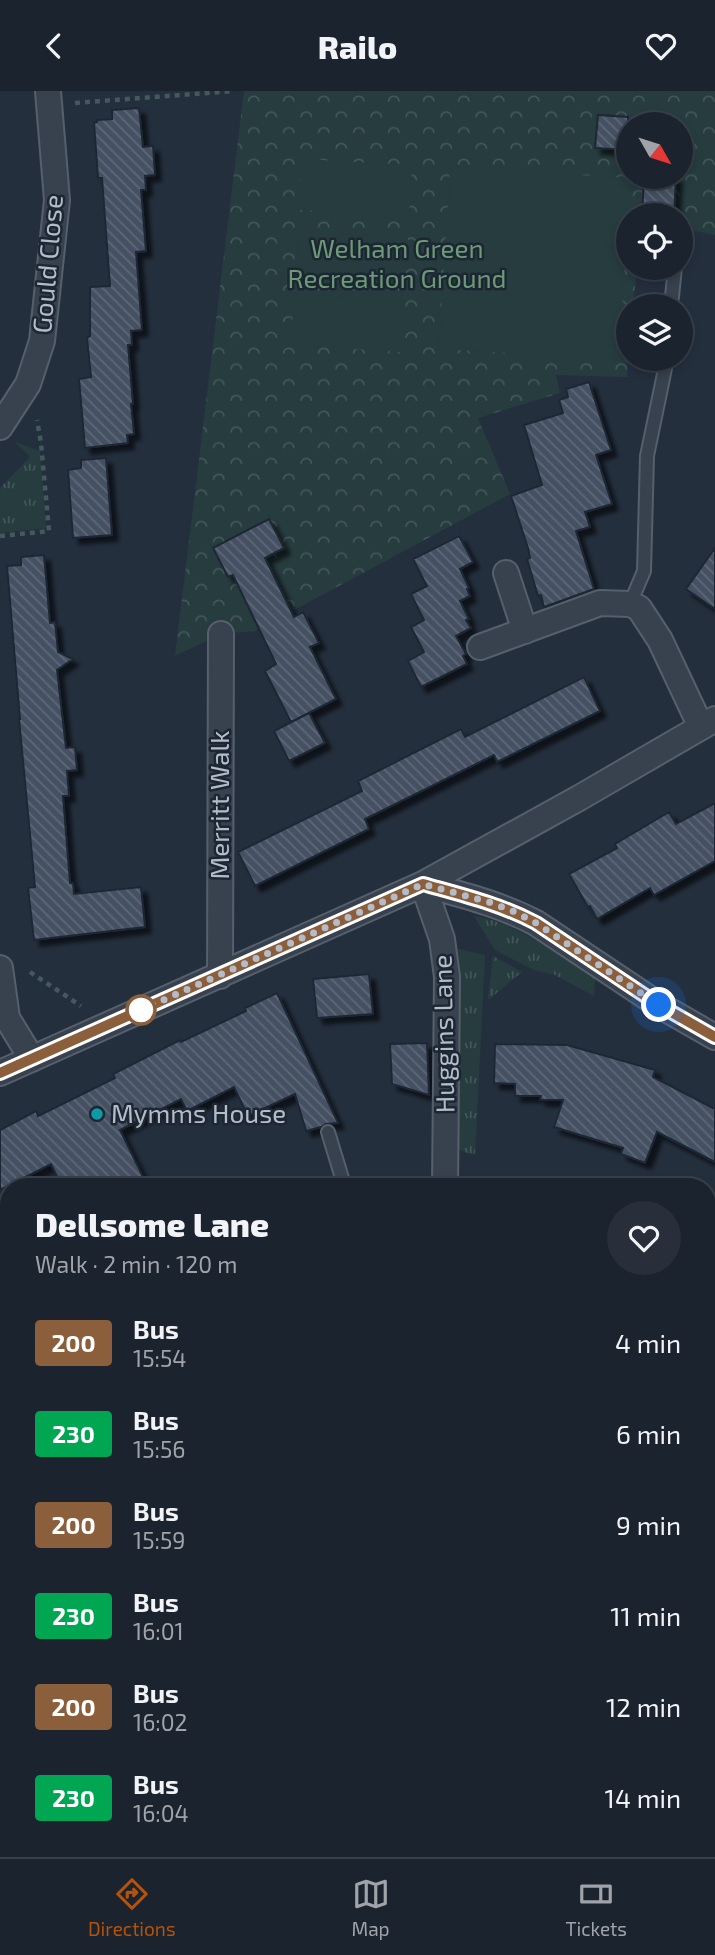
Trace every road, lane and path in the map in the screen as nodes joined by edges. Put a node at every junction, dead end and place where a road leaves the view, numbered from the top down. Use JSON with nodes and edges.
{"nodes":[{"id":1,"x":233,"y":91,"type":"edge"},
{"id":2,"x":49,"y":98,"type":"edge"},
{"id":3,"x":665,"y":371,"type":"edge"},
{"id":4,"x":37,"y":415,"type":"dead end"},
{"id":5,"x":0,"y":427,"type":"edge"},
{"id":6,"x":0,"y":536,"type":"edge"},
{"id":7,"x":506,"y":573,"type":"dead end"},
{"id":8,"x":630,"y":604,"type":"junction"},
{"id":9,"x":525,"y":631,"type":"junction"},
{"id":10,"x":220,"y":634,"type":"dead end"},
{"id":11,"x":480,"y":647,"type":"dead end"},
{"id":12,"x":708,"y":723,"type":"edge"},
{"id":13,"x":423,"y":884,"type":"junction"},
{"id":14,"x":0,"y":968,"type":"edge"},
{"id":15,"x":25,"y":969,"type":"dead end"},
{"id":16,"x":220,"y":976,"type":"junction"},
{"id":17,"x":91,"y":1012,"type":"dead end"},
{"id":18,"x":715,"y":1037,"type":"edge"},
{"id":19,"x":32,"y":1059,"type":"junction"},
{"id":20,"x":0,"y":1073,"type":"edge"},
{"id":21,"x":328,"y":1132,"type":"dead end"},
{"id":22,"x":342,"y":1178,"type":"edge"},
{"id":23,"x":445,"y":1178,"type":"edge"}],
"edges":[{"from":1,"to":2,"type":"path"},
{"from":2,"to":5,"type":"street","name":"Gould Close"},
{"from":3,"to":8,"type":"lane"},
{"from":4,"to":6,"type":"path"},
{"from":7,"to":9,"type":"street"},
{"from":8,"to":9,"type":"street"},
{"from":8,"to":12,"type":"street"},
{"from":9,"to":11,"type":"street"},
{"from":10,"to":16,"type":"street","name":"Merritt Walk"},
{"from":12,"to":13,"type":"street"},
{"from":13,"to":16,"type":"street"},
{"from":13,"to":18,"type":"street"},
{"from":13,"to":23,"type":"street","name":"Huggins Lane"},
{"from":14,"to":19,"type":"street"},
{"from":15,"to":17,"type":"path"},
{"from":16,"to":19,"type":"street"},
{"from":19,"to":20,"type":"street"},
{"from":21,"to":22,"type":"lane"}]}
